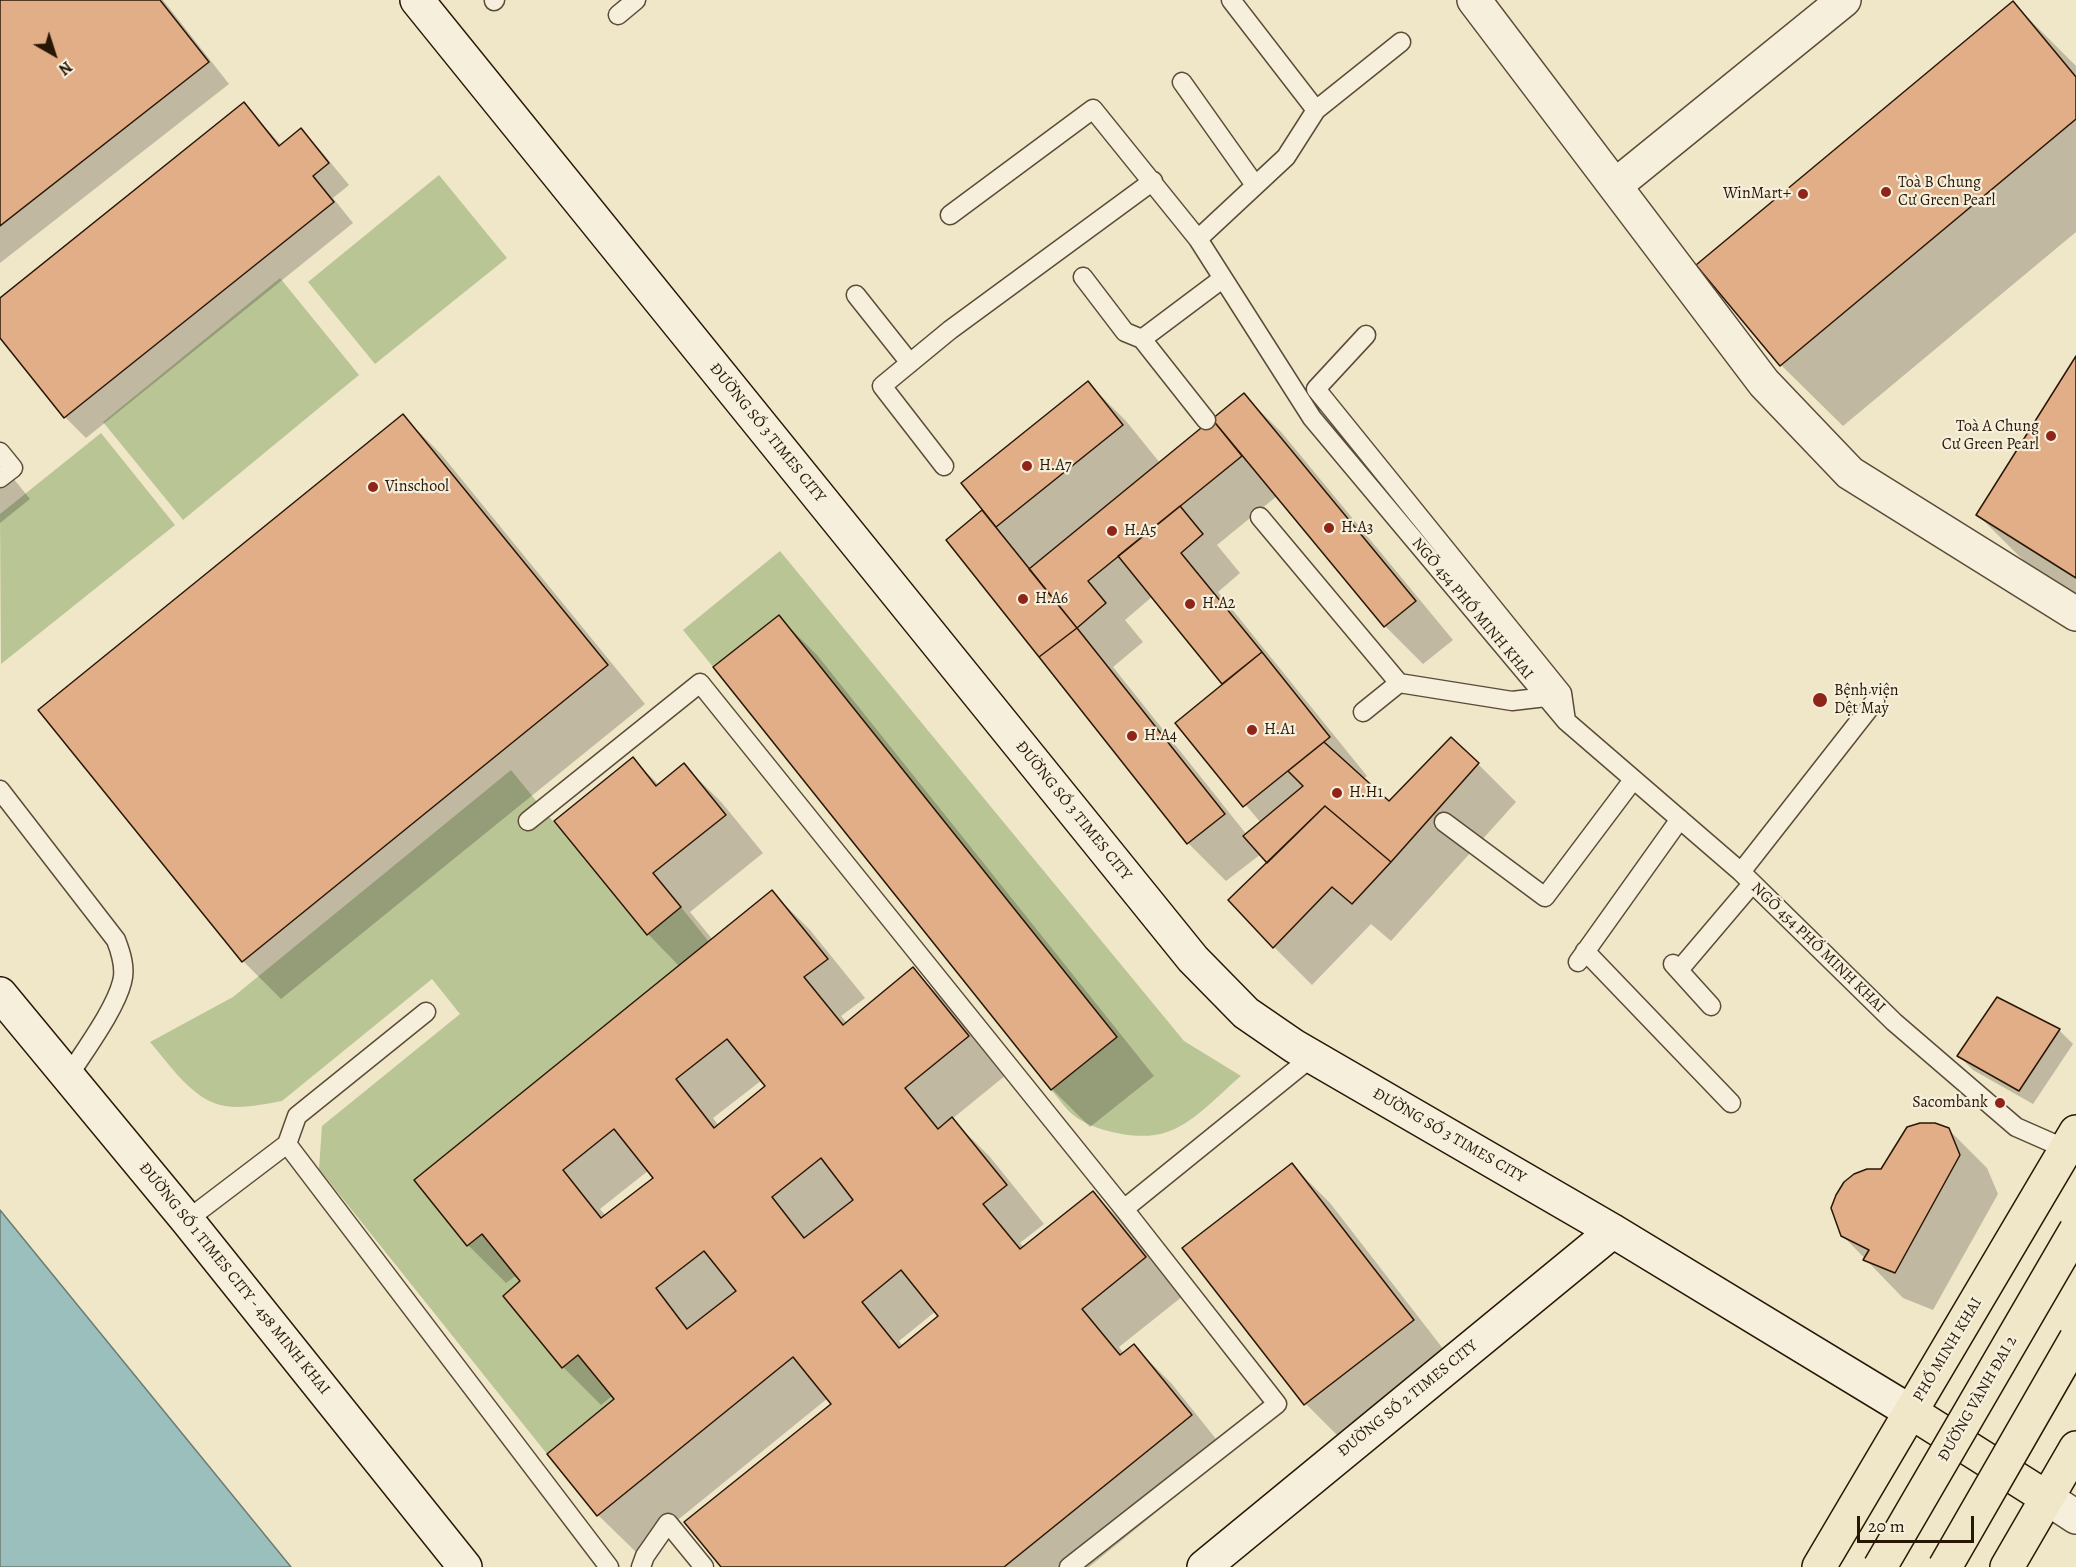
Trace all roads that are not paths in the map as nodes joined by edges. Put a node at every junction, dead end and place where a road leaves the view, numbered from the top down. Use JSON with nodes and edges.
{"nodes":[{"id":1,"x":417,"y":0,"type":"edge"},
{"id":2,"x":636,"y":0,"type":"edge"},
{"id":3,"x":1231,"y":0,"type":"edge"},
{"id":4,"x":1474,"y":0,"type":"edge"},
{"id":5,"x":1844,"y":0,"type":"edge"},
{"id":6,"x":618,"y":15,"type":"dead end"},
{"id":7,"x":1401,"y":42,"type":"dead end"},
{"id":8,"x":1182,"y":82,"type":"dead end"},
{"id":9,"x":1317,"y":110,"type":"junction"},
{"id":10,"x":1153,"y":182,"type":"junction"},
{"id":11,"x":1255,"y":185,"type":"junction"},
{"id":12,"x":1616,"y":185,"type":"junction"},
{"id":13,"x":950,"y":216,"type":"dead end"},
{"id":14,"x":1198,"y":239,"type":"junction"},
{"id":15,"x":1083,"y":277,"type":"dead end"},
{"id":16,"x":1222,"y":279,"type":"junction"},
{"id":17,"x":856,"y":295,"type":"dead end"},
{"id":18,"x":1366,"y":335,"type":"dead end"},
{"id":19,"x":1142,"y":339,"type":"junction"},
{"id":20,"x":909,"y":363,"type":"junction"},
{"id":21,"x":1206,"y":420,"type":"dead end"},
{"id":22,"x":0,"y":452,"type":"edge"},
{"id":23,"x":944,"y":466,"type":"dead end"},
{"id":24,"x":0,"y":478,"type":"edge"},
{"id":25,"x":1260,"y":517,"type":"dead end"},
{"id":26,"x":2076,"y":614,"type":"edge"},
{"id":27,"x":1400,"y":683,"type":"junction"},
{"id":28,"x":1545,"y":697,"type":"junction"},
{"id":29,"x":1875,"y":701,"type":"dead end"},
{"id":30,"x":1363,"y":712,"type":"dead end"},
{"id":31,"x":1566,"y":722,"type":"junction"},
{"id":32,"x":1633,"y":780,"type":"junction"},
{"id":33,"x":0,"y":790,"type":"edge"},
{"id":34,"x":1680,"y":819,"type":"junction"},
{"id":35,"x":528,"y":821,"type":"dead end"},
{"id":36,"x":1444,"y":822,"type":"dead end"},
{"id":37,"x":1747,"y":878,"type":"junction"},
{"id":38,"x":0,"y":994,"type":"edge"},
{"id":39,"x":1711,"y":1006,"type":"dead end"},
{"id":40,"x":426,"y":1012,"type":"dead end"},
{"id":41,"x":1313,"y":1056,"type":"junction"},
{"id":42,"x":68,"y":1077,"type":"junction"},
{"id":43,"x":1731,"y":1103,"type":"dead end"},
{"id":44,"x":2071,"y":1140,"type":"edge"},
{"id":45,"x":287,"y":1144,"type":"junction"},
{"id":46,"x":1124,"y":1209,"type":"junction"},
{"id":47,"x":187,"y":1220,"type":"junction"},
{"id":48,"x":2076,"y":1230,"type":"edge"},
{"id":49,"x":1613,"y":1231,"type":"junction"},
{"id":50,"x":2076,"y":1339,"type":"edge"},
{"id":51,"x":1911,"y":1412,"type":"junction"},
{"id":52,"x":2076,"y":1449,"type":"edge"},
{"id":53,"x":2047,"y":1498,"type":"junction"},
{"id":54,"x":2076,"y":1517,"type":"edge"},
{"id":55,"x":465,"y":1567,"type":"edge"},
{"id":56,"x":609,"y":1567,"type":"edge"},
{"id":57,"x":641,"y":1567,"type":"edge"},
{"id":58,"x":704,"y":1567,"type":"edge"},
{"id":59,"x":1069,"y":1567,"type":"edge"},
{"id":60,"x":1204,"y":1567,"type":"edge"},
{"id":61,"x":1819,"y":1567,"type":"edge"},
{"id":62,"x":1880,"y":1567,"type":"edge"},
{"id":63,"x":1945,"y":1567,"type":"edge"},
{"id":64,"x":2007,"y":1567,"type":"edge"}],
"edges":[{"from":1,"to":41,"type":"street","name":"ĐƯỜNG SỐ 3 TIMES CITY"},
{"from":2,"to":6,"type":"lane"},
{"from":3,"to":9,"type":"lane"},
{"from":4,"to":12,"type":"street"},
{"from":5,"to":12,"type":"street"},
{"from":7,"to":9,"type":"lane"},
{"from":8,"to":11,"type":"lane"},
{"from":9,"to":11,"type":"lane"},
{"from":10,"to":13,"type":"lane","name":"NGÕ 454 PHỐ MINH KHAI"},
{"from":10,"to":14,"type":"lane","name":"NGÕ 454 PHỐ MINH KHAI"},
{"from":10,"to":20,"type":"lane"},
{"from":11,"to":14,"type":"lane"},
{"from":12,"to":26,"type":"street"},
{"from":14,"to":16,"type":"lane","name":"NGÕ 454 PHỐ MINH KHAI"},
{"from":15,"to":19,"type":"lane"},
{"from":16,"to":19,"type":"lane"},
{"from":16,"to":28,"type":"lane","name":"NGÕ 454 PHỐ MINH KHAI"},
{"from":17,"to":20,"type":"lane"},
{"from":18,"to":31,"type":"lane"},
{"from":19,"to":21,"type":"lane"},
{"from":20,"to":23,"type":"lane"},
{"from":22,"to":24,"type":"lane"},
{"from":25,"to":27,"type":"lane"},
{"from":27,"to":28,"type":"lane"},
{"from":27,"to":30,"type":"lane"},
{"from":28,"to":31,"type":"lane","name":"NGÕ 454 PHỐ MINH KHAI"},
{"from":29,"to":37,"type":"lane"},
{"from":31,"to":32,"type":"lane","name":"NGÕ 454 PHỐ MINH KHAI"},
{"from":32,"to":34,"type":"lane","name":"NGÕ 454 PHỐ MINH KHAI"},
{"from":32,"to":36,"type":"lane"},
{"from":33,"to":42,"type":"lane"},
{"from":34,"to":37,"type":"lane","name":"NGÕ 454 PHỐ MINH KHAI"},
{"from":34,"to":43,"type":"lane"},
{"from":35,"to":46,"type":"lane"},
{"from":37,"to":39,"type":"lane"},
{"from":37,"to":44,"type":"lane","name":"NGÕ 454 PHỐ MINH KHAI"},
{"from":38,"to":42,"type":"street","name":"ĐƯỜNG SỐ 1 TIMES CITY - 458 MINH KHAI"},
{"from":40,"to":45,"type":"lane"},
{"from":41,"to":46,"type":"lane"},
{"from":41,"to":49,"type":"street","name":"ĐƯỜNG SỐ 3 TIMES CITY"},
{"from":42,"to":47,"type":"street","name":"ĐƯỜNG SỐ 1 TIMES CITY - 458 MINH KHAI"},
{"from":44,"to":51,"type":"main road","name":"PHỐ MINH KHAI"},
{"from":45,"to":47,"type":"lane"},
{"from":45,"to":56,"type":"lane"},
{"from":46,"to":59,"type":"lane"},
{"from":47,"to":55,"type":"street","name":"ĐƯỜNG SỐ 1 TIMES CITY - 458 MINH KHAI"},
{"from":48,"to":62,"type":"main road","name":"ĐƯỜNG VÀNH ĐAI 2","bridge":true},
{"from":49,"to":51,"type":"street","name":"ĐƯỜNG SỐ 3 TIMES CITY"},
{"from":49,"to":60,"type":"street","name":"ĐƯỜNG SỐ 2 TIMES CITY"},
{"from":50,"to":63,"type":"main road","bridge":true},
{"from":51,"to":53,"type":"main road"},
{"from":51,"to":61,"type":"main road","name":"PHỐ MINH KHAI"},
{"from":52,"to":53,"type":"main road"},
{"from":53,"to":54,"type":"street"},
{"from":53,"to":64,"type":"main road"},
{"from":57,"to":58,"type":"lane"}]}
